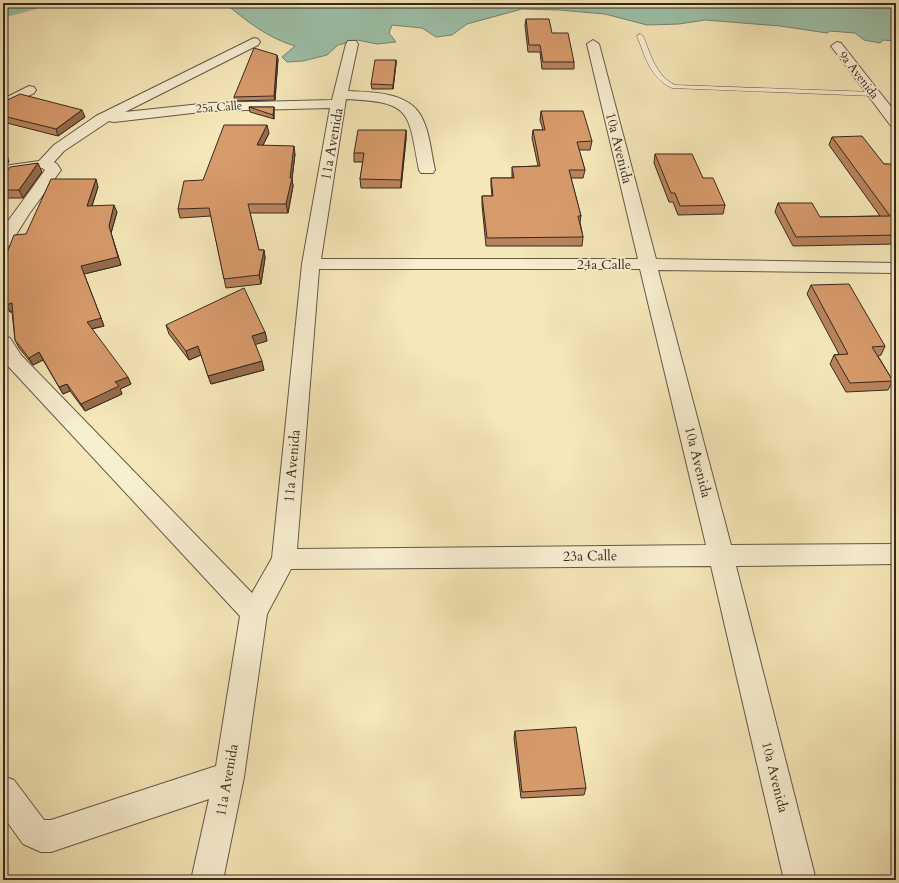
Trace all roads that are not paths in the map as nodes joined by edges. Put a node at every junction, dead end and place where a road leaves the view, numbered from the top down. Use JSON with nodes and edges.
{"nodes":[{"id":1,"x":640,"y":36,"type":"dead end"},
{"id":2,"x":254,"y":42,"type":"dead end"},
{"id":3,"x":352,"y":44,"type":"dead end"},
{"id":4,"x":593,"y":44,"type":"dead end"},
{"id":5,"x":837,"y":46,"type":"dead end"},
{"id":6,"x":30,"y":90,"type":"dead end"},
{"id":7,"x":874,"y":94,"type":"junction"},
{"id":8,"x":339,"y":100,"type":"junction"},
{"id":9,"x":3,"y":105,"type":"edge"},
{"id":10,"x":890,"y":106,"type":"edge"},
{"id":11,"x":101,"y":119,"type":"junction"},
{"id":12,"x":896,"y":123,"type":"edge"},
{"id":13,"x":44,"y":164,"type":"junction"},
{"id":14,"x":427,"y":170,"type":"dead end"},
{"id":15,"x":3,"y":171,"type":"edge"},
{"id":16,"x":3,"y":242,"type":"edge"},
{"id":17,"x":311,"y":264,"type":"junction"},
{"id":18,"x":647,"y":264,"type":"junction"},
{"id":19,"x":896,"y":268,"type":"edge"},
{"id":20,"x":3,"y":343,"type":"edge"},
{"id":21,"x":896,"y":554,"type":"edge"},
{"id":22,"x":721,"y":555,"type":"junction"},
{"id":23,"x":284,"y":559,"type":"junction"},
{"id":24,"x":254,"y":614,"type":"junction"},
{"id":25,"x":229,"y":777,"type":"junction"},
{"id":26,"x":3,"y":791,"type":"edge"},
{"id":27,"x":207,"y":880,"type":"edge"},
{"id":28,"x":800,"y":880,"type":"edge"}],
"edges":[{"from":1,"to":7,"type":"lane"},
{"from":2,"to":11,"type":"street"},
{"from":3,"to":8,"type":"street","name":"11a Avenida"},
{"from":4,"to":18,"type":"street","name":"10a Avenida"},
{"from":5,"to":7,"type":"street","name":"9a Avenida"},
{"from":6,"to":9,"type":"street"},
{"from":7,"to":10,"type":"street","name":"9a Avenida"},
{"from":8,"to":11,"type":"street","name":"25a Calle"},
{"from":8,"to":14,"type":"street","name":"25a Calle"},
{"from":8,"to":17,"type":"street","name":"11a Avenida"},
{"from":10,"to":12,"type":"street","name":"9a Avenida"},
{"from":11,"to":13,"type":"street"},
{"from":13,"to":15,"type":"street"},
{"from":13,"to":16,"type":"street"},
{"from":17,"to":18,"type":"street","name":"24a Calle"},
{"from":17,"to":23,"type":"street","name":"11a Avenida"},
{"from":18,"to":19,"type":"street","name":"24a Calle"},
{"from":18,"to":22,"type":"street","name":"10a Avenida"},
{"from":20,"to":24,"type":"street"},
{"from":21,"to":22,"type":"street","name":"23a Calle"},
{"from":22,"to":23,"type":"street","name":"23a Calle"},
{"from":22,"to":28,"type":"street","name":"10a Avenida"},
{"from":23,"to":24,"type":"street","name":"11a Avenida"},
{"from":24,"to":25,"type":"street","name":"11a Avenida"},
{"from":25,"to":26,"type":"street"},
{"from":25,"to":27,"type":"street","name":"11a Avenida"}]}
